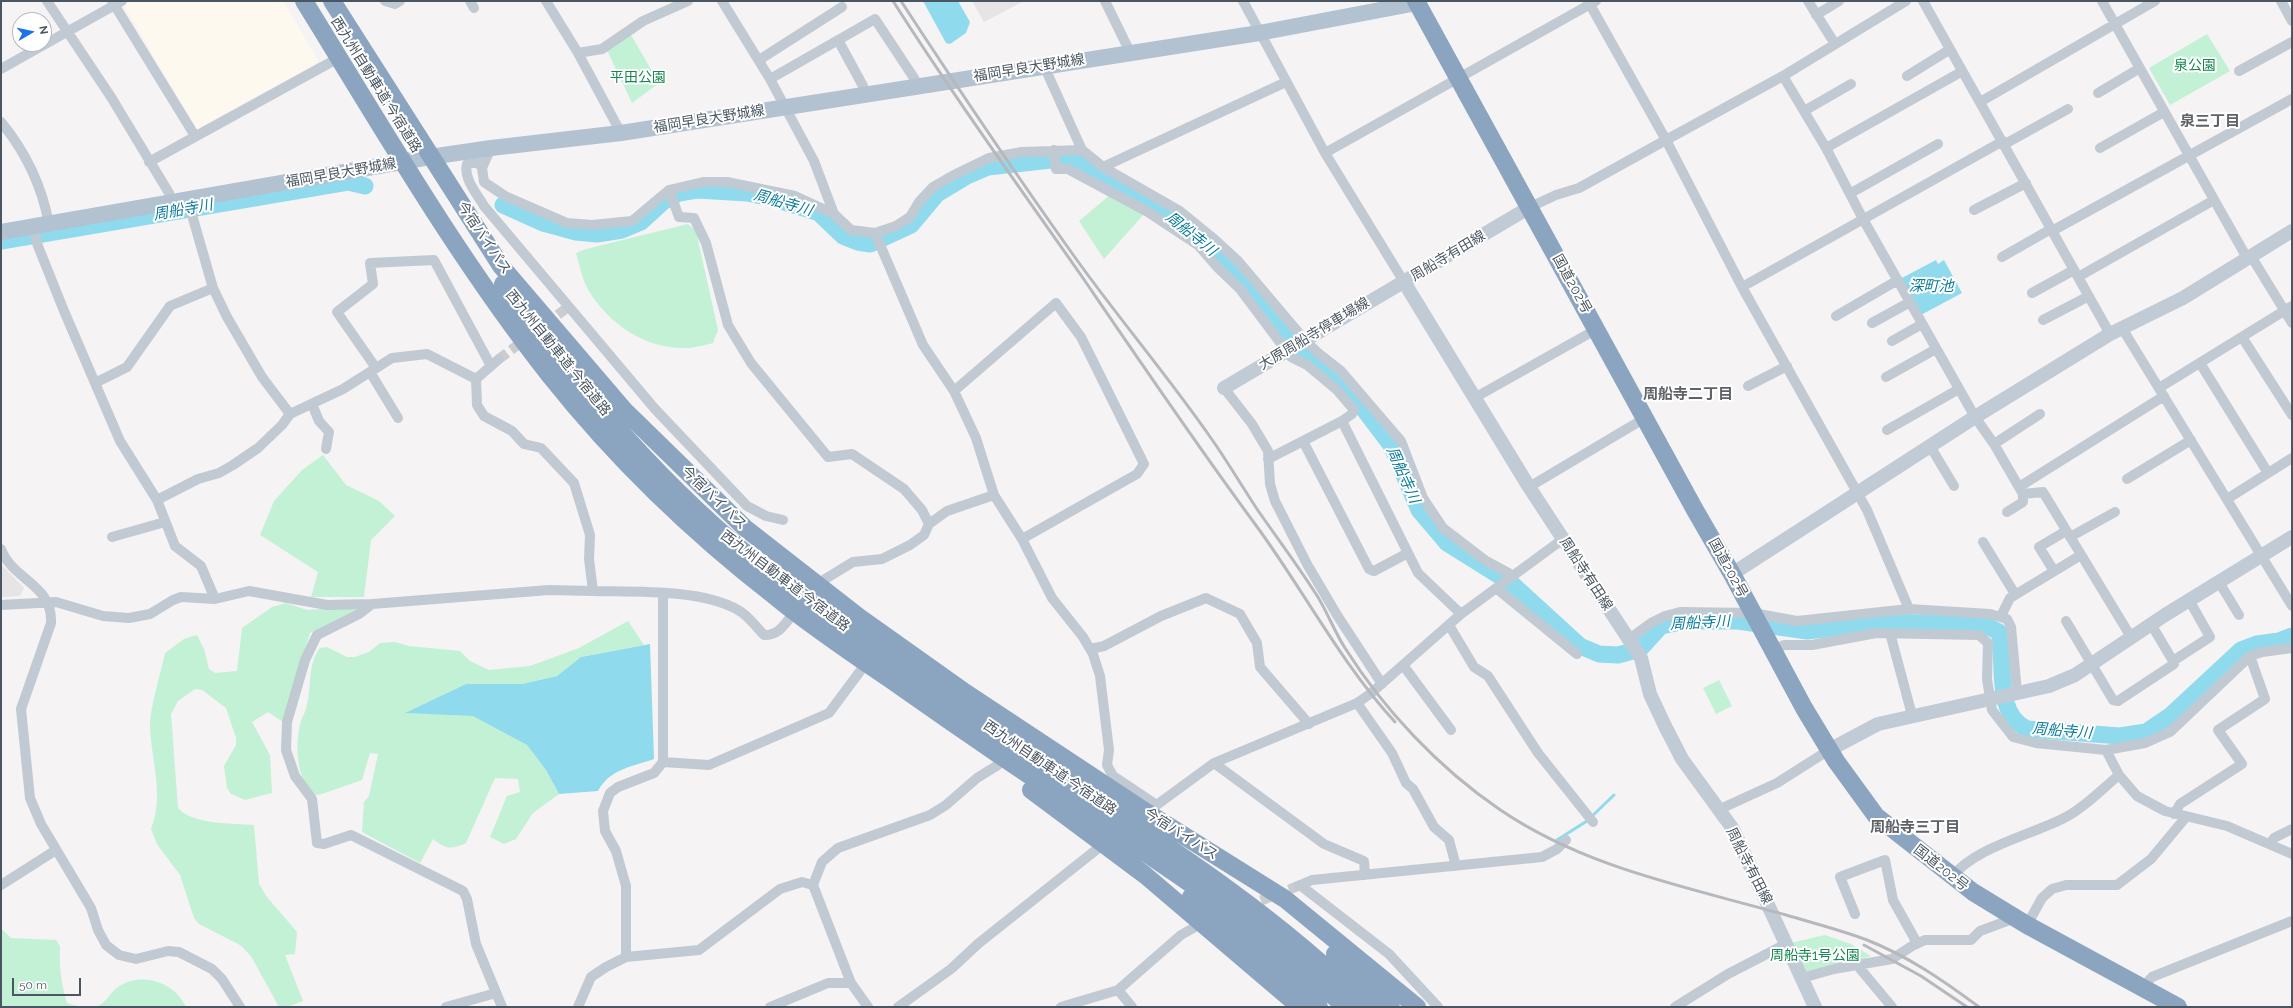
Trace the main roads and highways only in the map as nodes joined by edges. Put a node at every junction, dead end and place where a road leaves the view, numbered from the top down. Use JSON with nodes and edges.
{"nodes":[{"id":1,"x":297,"y":1,"type":"edge"},
{"id":2,"x":304,"y":1,"type":"edge"},
{"id":3,"x":324,"y":1,"type":"edge"},
{"id":4,"x":332,"y":1,"type":"edge"},
{"id":5,"x":1420,"y":2,"type":"edge"},
{"id":6,"x":430,"y":157,"type":"junction"},
{"id":7,"x":396,"y":164,"type":"junction"},
{"id":8,"x":1530,"y":207,"type":"junction"},
{"id":9,"x":2292,"y":230,"type":"edge"},
{"id":10,"x":1,"y":232,"type":"edge"},
{"id":11,"x":1404,"y":282,"type":"junction"},
{"id":12,"x":1224,"y":388,"type":"road end"},
{"id":13,"x":2292,"y":537,"type":"edge"},
{"id":14,"x":1732,"y":574,"type":"junction"},
{"id":15,"x":1829,"y":750,"type":"junction"},
{"id":16,"x":997,"y":760,"type":"junction"},
{"id":17,"x":1125,"y":818,"type":"junction"},
{"id":18,"x":1300,"y":1007,"type":"edge"},
{"id":19,"x":1320,"y":1007,"type":"edge"},
{"id":20,"x":1345,"y":1007,"type":"edge"},
{"id":21,"x":1368,"y":1007,"type":"edge"},
{"id":22,"x":1391,"y":1007,"type":"edge"},
{"id":23,"x":1417,"y":1007,"type":"edge"},
{"id":24,"x":1815,"y":1007,"type":"edge"},
{"id":25,"x":2178,"y":1007,"type":"edge"}],
"edges":[{"from":1,"to":7,"type":"highway"},
{"from":2,"to":16,"type":"highway","name":"西九州自動車道;今宿道路"},
{"from":3,"to":17,"type":"highway","name":"西九州自動車道;今宿道路"},
{"from":4,"to":6,"type":"highway","name":"今宿バイパス"},
{"from":5,"to":6,"type":"main road","name":"福岡早良大野城線"},
{"from":5,"to":8,"type":"highway","name":"国道202号"},
{"from":6,"to":7,"type":"main road","name":"福岡早良大野城線"},
{"from":6,"to":23,"type":"highway","name":"今宿バイパス"},
{"from":7,"to":10,"type":"main road","name":"福岡早良大野城線"},
{"from":7,"to":16,"type":"highway"},
{"from":8,"to":11,"type":"main road","name":"周船寺有田線"},
{"from":8,"to":14,"type":"highway","name":"国道202号"},
{"from":9,"to":14,"type":"main road"},
{"from":11,"to":12,"type":"main road","name":"大原周船寺停車場線"},
{"from":11,"to":24,"type":"main road","name":"周船寺有田線"},
{"from":13,"to":15,"type":"main road"},
{"from":14,"to":15,"type":"highway","name":"国道202号"},
{"from":15,"to":25,"type":"highway","name":"国道202号"},
{"from":16,"to":18,"type":"highway"},
{"from":16,"to":19,"type":"highway"},
{"from":16,"to":20,"type":"highway","name":"西九州自動車道;今宿道路"},
{"from":17,"to":21,"type":"highway","name":"西九州自動車道;今宿道路"},
{"from":17,"to":22,"type":"highway"}]}
